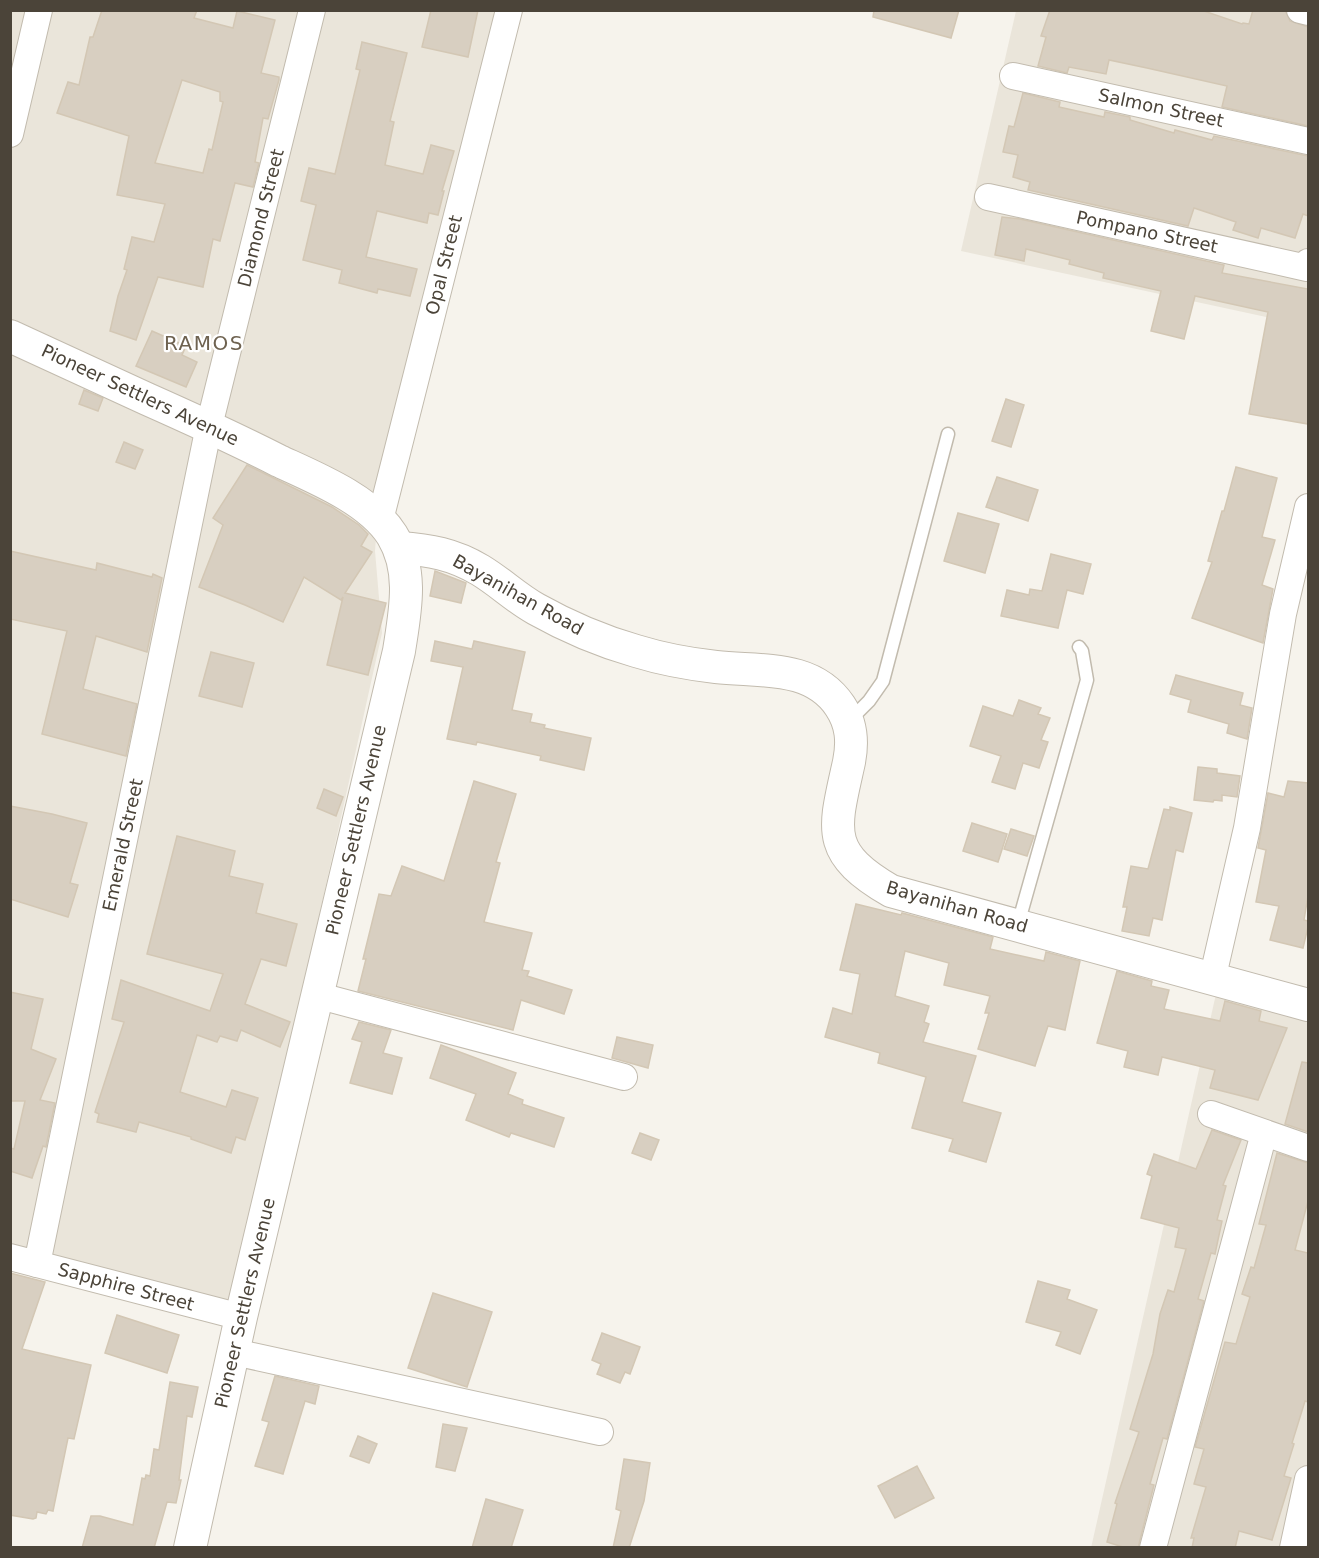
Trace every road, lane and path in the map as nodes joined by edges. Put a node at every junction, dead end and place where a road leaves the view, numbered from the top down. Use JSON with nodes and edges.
{"nodes":[{"id":1,"x":39,"y":10,"type":"edge"},
{"id":2,"x":312,"y":10,"type":"edge"},
{"id":3,"x":509,"y":10,"type":"edge"},
{"id":4,"x":1300,"y":10,"type":"edge"},
{"id":5,"x":1308,"y":12,"type":"edge"},
{"id":6,"x":1013,"y":76,"type":"dead end"},
{"id":7,"x":10,"y":134,"type":"edge"},
{"id":8,"x":1308,"y":141,"type":"edge"},
{"id":9,"x":988,"y":197,"type":"dead end"},
{"id":10,"x":1308,"y":265,"type":"edge"},
{"id":11,"x":10,"y":336,"type":"edge"},
{"id":12,"x":209,"y":426,"type":"junction"},
{"id":13,"x":948,"y":434,"type":"dead end"},
{"id":14,"x":1308,"y":507,"type":"edge"},
{"id":15,"x":380,"y":520,"type":"junction"},
{"id":16,"x":399,"y":548,"type":"junction"},
{"id":17,"x":1079,"y":647,"type":"dead end"},
{"id":18,"x":849,"y":721,"type":"junction"},
{"id":19,"x":1018,"y":925,"type":"junction"},
{"id":20,"x":1212,"y":980,"type":"junction"},
{"id":21,"x":316,"y":995,"type":"junction"},
{"id":22,"x":1308,"y":1005,"type":"edge"},
{"id":23,"x":624,"y":1077,"type":"dead end"},
{"id":24,"x":1210,"y":1114,"type":"dead end"},
{"id":25,"x":1264,"y":1133,"type":"junction"},
{"id":26,"x":1308,"y":1148,"type":"edge"},
{"id":27,"x":10,"y":1257,"type":"edge"},
{"id":28,"x":37,"y":1264,"type":"junction"},
{"id":29,"x":241,"y":1317,"type":"junction"},
{"id":30,"x":234,"y":1352,"type":"junction"},
{"id":31,"x":600,"y":1432,"type":"dead end"},
{"id":32,"x":1308,"y":1479,"type":"edge"},
{"id":33,"x":190,"y":1548,"type":"edge"},
{"id":34,"x":1153,"y":1548,"type":"edge"},
{"id":35,"x":1293,"y":1548,"type":"edge"}],
"edges":[{"from":1,"to":7,"type":"street"},
{"from":2,"to":12,"type":"street","name":"Diamond Street"},
{"from":3,"to":15,"type":"street","name":"Opal Street"},
{"from":4,"to":5,"type":"street"},
{"from":6,"to":8,"type":"street","name":"Salmon Street"},
{"from":9,"to":10,"type":"street","name":"Pompano Street"},
{"from":11,"to":12,"type":"street","name":"Pioneer Settlers Avenue"},
{"from":12,"to":15,"type":"street","name":"Pioneer Settlers Avenue"},
{"from":12,"to":28,"type":"street","name":"Emerald Street"},
{"from":13,"to":18,"type":"lane"},
{"from":14,"to":20,"type":"street"},
{"from":15,"to":16,"type":"street","name":"Pioneer Settlers Avenue"},
{"from":16,"to":18,"type":"street","name":"Bayanihan Road"},
{"from":16,"to":21,"type":"street","name":"Pioneer Settlers Avenue"},
{"from":17,"to":19,"type":"lane"},
{"from":18,"to":19,"type":"street","name":"Bayanihan Road"},
{"from":19,"to":20,"type":"street","name":"Bayanihan Road"},
{"from":20,"to":22,"type":"street","name":"Bayanihan Road"},
{"from":21,"to":23,"type":"street"},
{"from":21,"to":29,"type":"street","name":"Pioneer Settlers Avenue"},
{"from":24,"to":25,"type":"street"},
{"from":25,"to":26,"type":"street"},
{"from":25,"to":34,"type":"street"},
{"from":27,"to":28,"type":"street","name":"Sapphire Street"},
{"from":28,"to":29,"type":"street","name":"Sapphire Street"},
{"from":29,"to":30,"type":"street","name":"Pioneer Settlers Avenue"},
{"from":30,"to":31,"type":"street"},
{"from":30,"to":33,"type":"street","name":"Pioneer Settlers Avenue"},
{"from":32,"to":35,"type":"street"}]}
